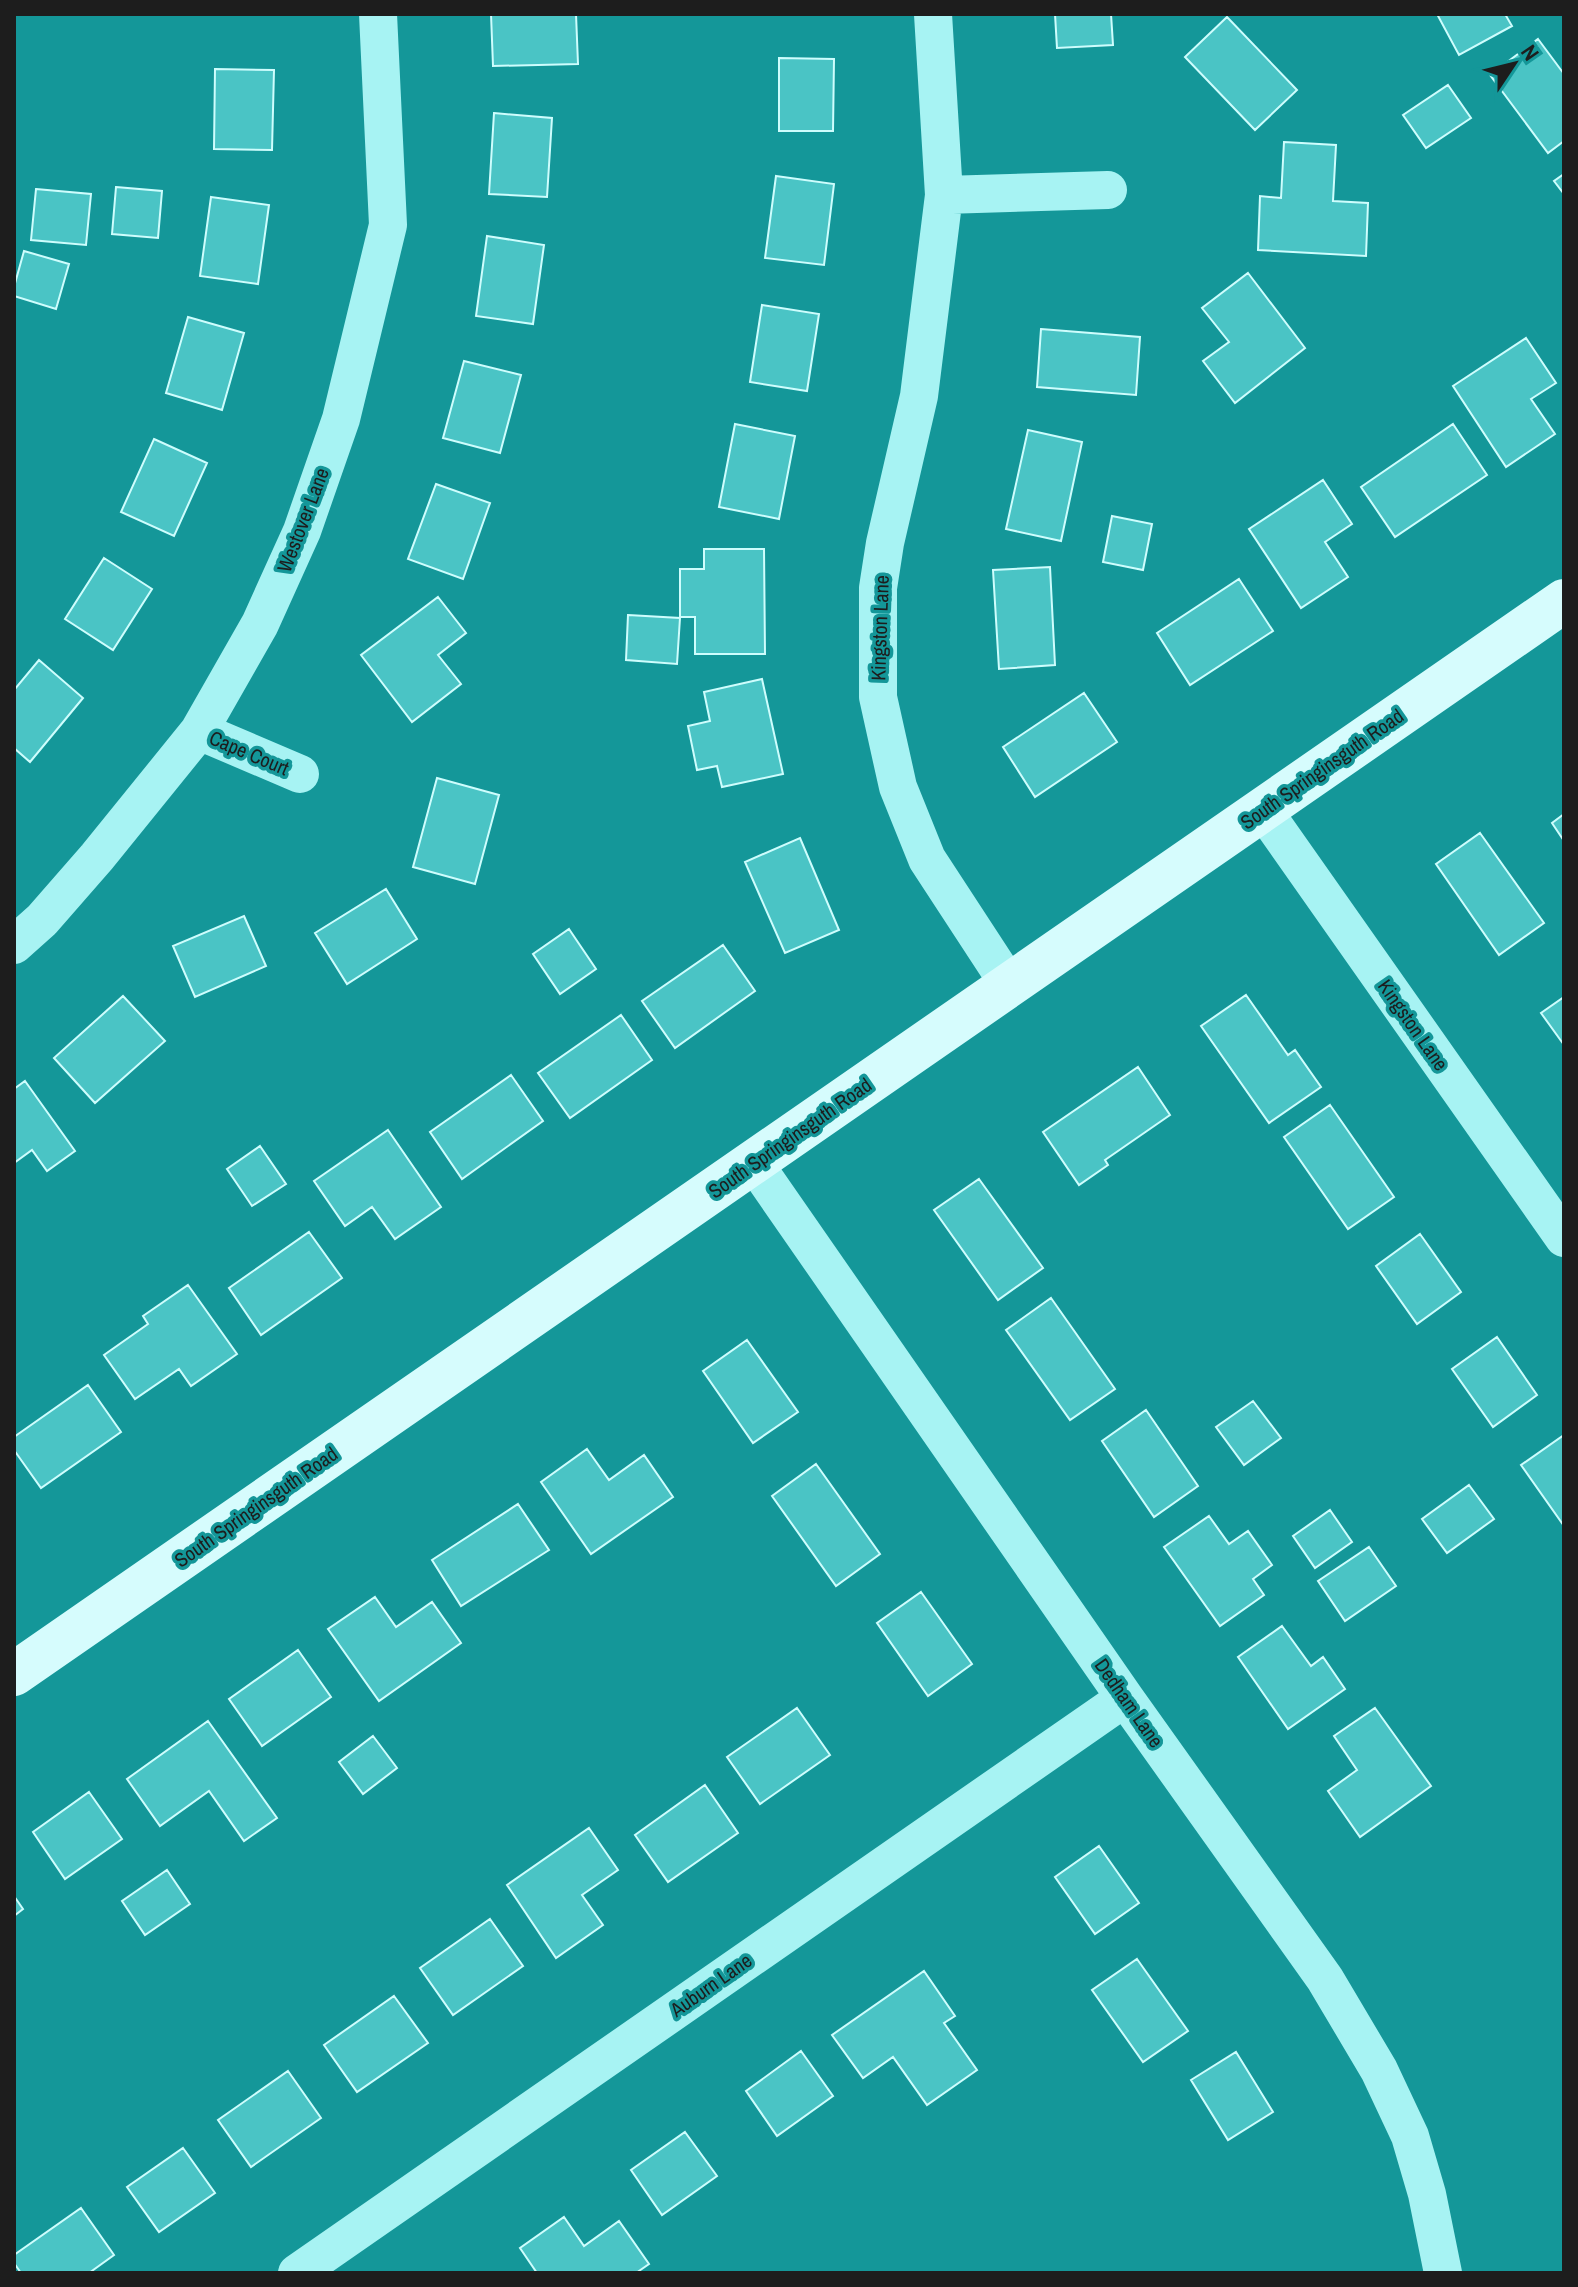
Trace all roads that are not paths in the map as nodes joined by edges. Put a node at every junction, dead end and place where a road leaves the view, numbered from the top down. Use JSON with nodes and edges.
{"nodes":[{"id":1,"x":378,"y":14,"type":"edge"},
{"id":2,"x":933,"y":14,"type":"edge"},
{"id":3,"x":1108,"y":190,"type":"dead end"},
{"id":4,"x":944,"y":195,"type":"junction"},
{"id":5,"x":1564,"y":601,"type":"edge"},
{"id":6,"x":199,"y":731,"type":"junction"},
{"id":7,"x":300,"y":774,"type":"dead end"},
{"id":8,"x":1263,"y":810,"type":"junction"},
{"id":9,"x":14,"y":945,"type":"edge"},
{"id":10,"x":1010,"y":986,"type":"junction"},
{"id":11,"x":754,"y":1163,"type":"junction"},
{"id":12,"x":1564,"y":1238,"type":"edge"},
{"id":13,"x":14,"y":1674,"type":"edge"},
{"id":14,"x":1125,"y":1698,"type":"junction"},
{"id":15,"x":297,"y":2273,"type":"edge"},
{"id":16,"x":1443,"y":2273,"type":"edge"}],
"edges":[{"from":1,"to":6,"type":"street","name":"Westover Lane"},
{"from":2,"to":4,"type":"street","name":"Kingston Lane"},
{"from":3,"to":4,"type":"street"},
{"from":4,"to":10,"type":"street","name":"Kingston Lane"},
{"from":5,"to":8,"type":"street","name":"South Springinsguth Road"},
{"from":6,"to":7,"type":"street","name":"Cape Court"},
{"from":6,"to":9,"type":"street","name":"Westover Lane"},
{"from":8,"to":10,"type":"street","name":"South Springinsguth Road"},
{"from":8,"to":12,"type":"street","name":"Kingston Lane"},
{"from":10,"to":11,"type":"street","name":"South Springinsguth Road"},
{"from":11,"to":13,"type":"street","name":"South Springinsguth Road"},
{"from":11,"to":14,"type":"street","name":"Dedham Lane"},
{"from":14,"to":15,"type":"street","name":"Auburn Lane"},
{"from":14,"to":16,"type":"street","name":"Dedham Lane"}]}
